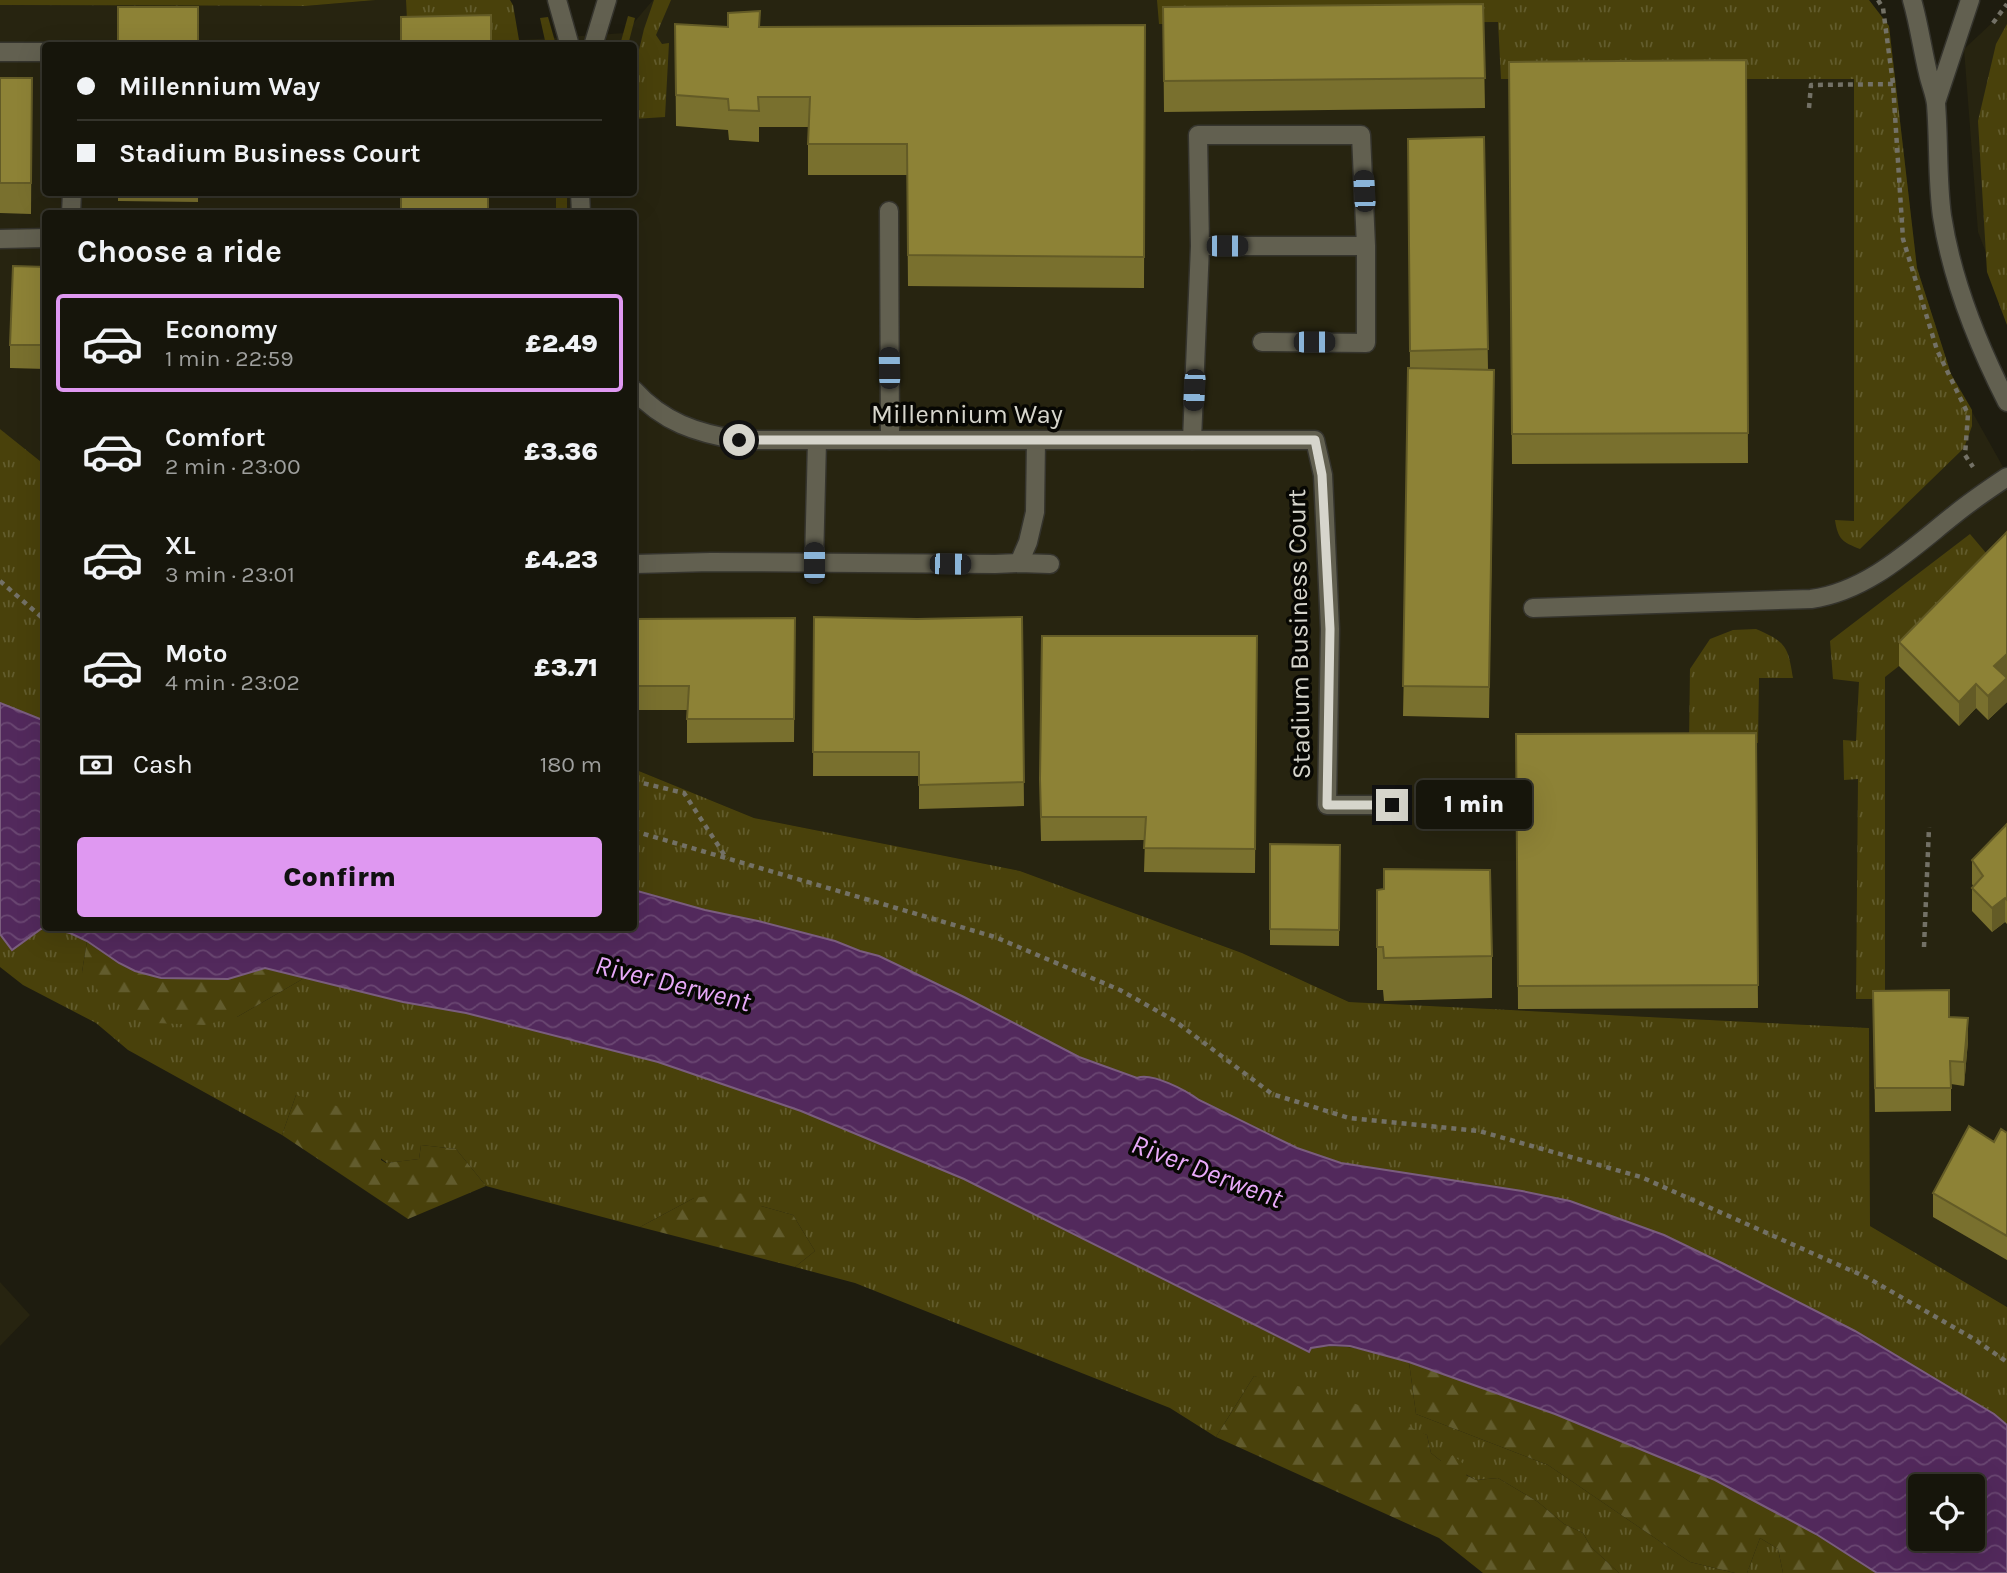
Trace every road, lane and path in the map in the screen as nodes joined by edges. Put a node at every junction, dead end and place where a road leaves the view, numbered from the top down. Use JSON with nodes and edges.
{"nodes":[{"id":1,"x":557,"y":0,"type":"edge"},
{"id":2,"x":607,"y":0,"type":"edge"},
{"id":3,"x":1878,"y":0,"type":"edge"},
{"id":4,"x":1912,"y":0,"type":"edge"},
{"id":5,"x":1970,"y":0,"type":"edge"},
{"id":6,"x":2007,"y":4,"type":"edge"},
{"id":7,"x":1883,"y":8,"type":"dead end"},
{"id":8,"x":1992,"y":25,"type":"dead end"},
{"id":9,"x":568,"y":42,"type":"edge"},
{"id":10,"x":594,"y":42,"type":"edge"},
{"id":11,"x":0,"y":52,"type":"edge"},
{"id":12,"x":42,"y":52,"type":"edge"},
{"id":13,"x":1931,"y":83,"type":"junction"},
{"id":14,"x":1936,"y":102,"type":"junction"},
{"id":15,"x":1809,"y":108,"type":"dead end"},
{"id":16,"x":889,"y":211,"type":"dead end"},
{"id":17,"x":42,"y":238,"type":"edge"},
{"id":18,"x":0,"y":239,"type":"edge"},
{"id":19,"x":1200,"y":246,"type":"junction"},
{"id":20,"x":1366,"y":246,"type":"junction"},
{"id":21,"x":1262,"y":342,"type":"dead end"},
{"id":22,"x":637,"y":393,"type":"edge"},
{"id":23,"x":2007,"y":402,"type":"edge"},
{"id":24,"x":890,"y":439,"type":"junction"},
{"id":25,"x":817,"y":440,"type":"junction"},
{"id":26,"x":1036,"y":440,"type":"junction"},
{"id":27,"x":1192,"y":440,"type":"junction"},
{"id":28,"x":1315,"y":440,"type":"joint"},
{"id":29,"x":2007,"y":477,"type":"edge"},
{"id":30,"x":814,"y":563,"type":"junction"},
{"id":31,"x":1019,"y":563,"type":"junction"},
{"id":32,"x":1050,"y":564,"type":"dead end"},
{"id":33,"x":637,"y":565,"type":"edge"},
{"id":34,"x":0,"y":581,"type":"edge"},
{"id":35,"x":1533,"y":608,"type":"dead end"},
{"id":36,"x":42,"y":618,"type":"edge"},
{"id":37,"x":637,"y":782,"type":"edge"},
{"id":38,"x":1392,"y":805,"type":"dead end"},
{"id":39,"x":1928,"y":827,"type":"dead end"},
{"id":40,"x":637,"y":832,"type":"edge"},
{"id":41,"x":728,"y":860,"type":"junction"},
{"id":42,"x":1924,"y":947,"type":"dead end"},
{"id":43,"x":2007,"y":1362,"type":"edge"}],
"edges":[{"from":1,"to":9,"type":"street"},
{"from":2,"to":10,"type":"street"},
{"from":3,"to":7,"type":"path"},
{"from":4,"to":13,"type":"street"},
{"from":5,"to":14,"type":"street"},
{"from":6,"to":8,"type":"path"},
{"from":11,"to":12,"type":"street"},
{"from":13,"to":14,"type":"street"},
{"from":13,"to":15,"type":"path"},
{"from":14,"to":23,"type":"street"},
{"from":16,"to":24,"type":"street"},
{"from":17,"to":18,"type":"street"},
{"from":19,"to":20,"type":"street"},
{"from":19,"to":20,"type":"street"},
{"from":19,"to":27,"type":"street"},
{"from":20,"to":21,"type":"street"},
{"from":22,"to":25,"type":"street","name":"Millennium Way"},
{"from":24,"to":25,"type":"street","name":"Millennium Way"},
{"from":24,"to":26,"type":"street","name":"Millennium Way"},
{"from":25,"to":30,"type":"street"},
{"from":26,"to":27,"type":"street","name":"Millennium Way"},
{"from":26,"to":31,"type":"street"},
{"from":27,"to":28,"type":"street","name":"Millennium Way"},
{"from":28,"to":38,"type":"street","name":"Stadium Business Court"},
{"from":29,"to":35,"type":"street"},
{"from":30,"to":31,"type":"street"},
{"from":30,"to":33,"type":"street"},
{"from":31,"to":32,"type":"street"},
{"from":34,"to":36,"type":"path"},
{"from":37,"to":41,"type":"path"},
{"from":39,"to":42,"type":"path"},
{"from":40,"to":41,"type":"path"},
{"from":41,"to":43,"type":"path"}]}
